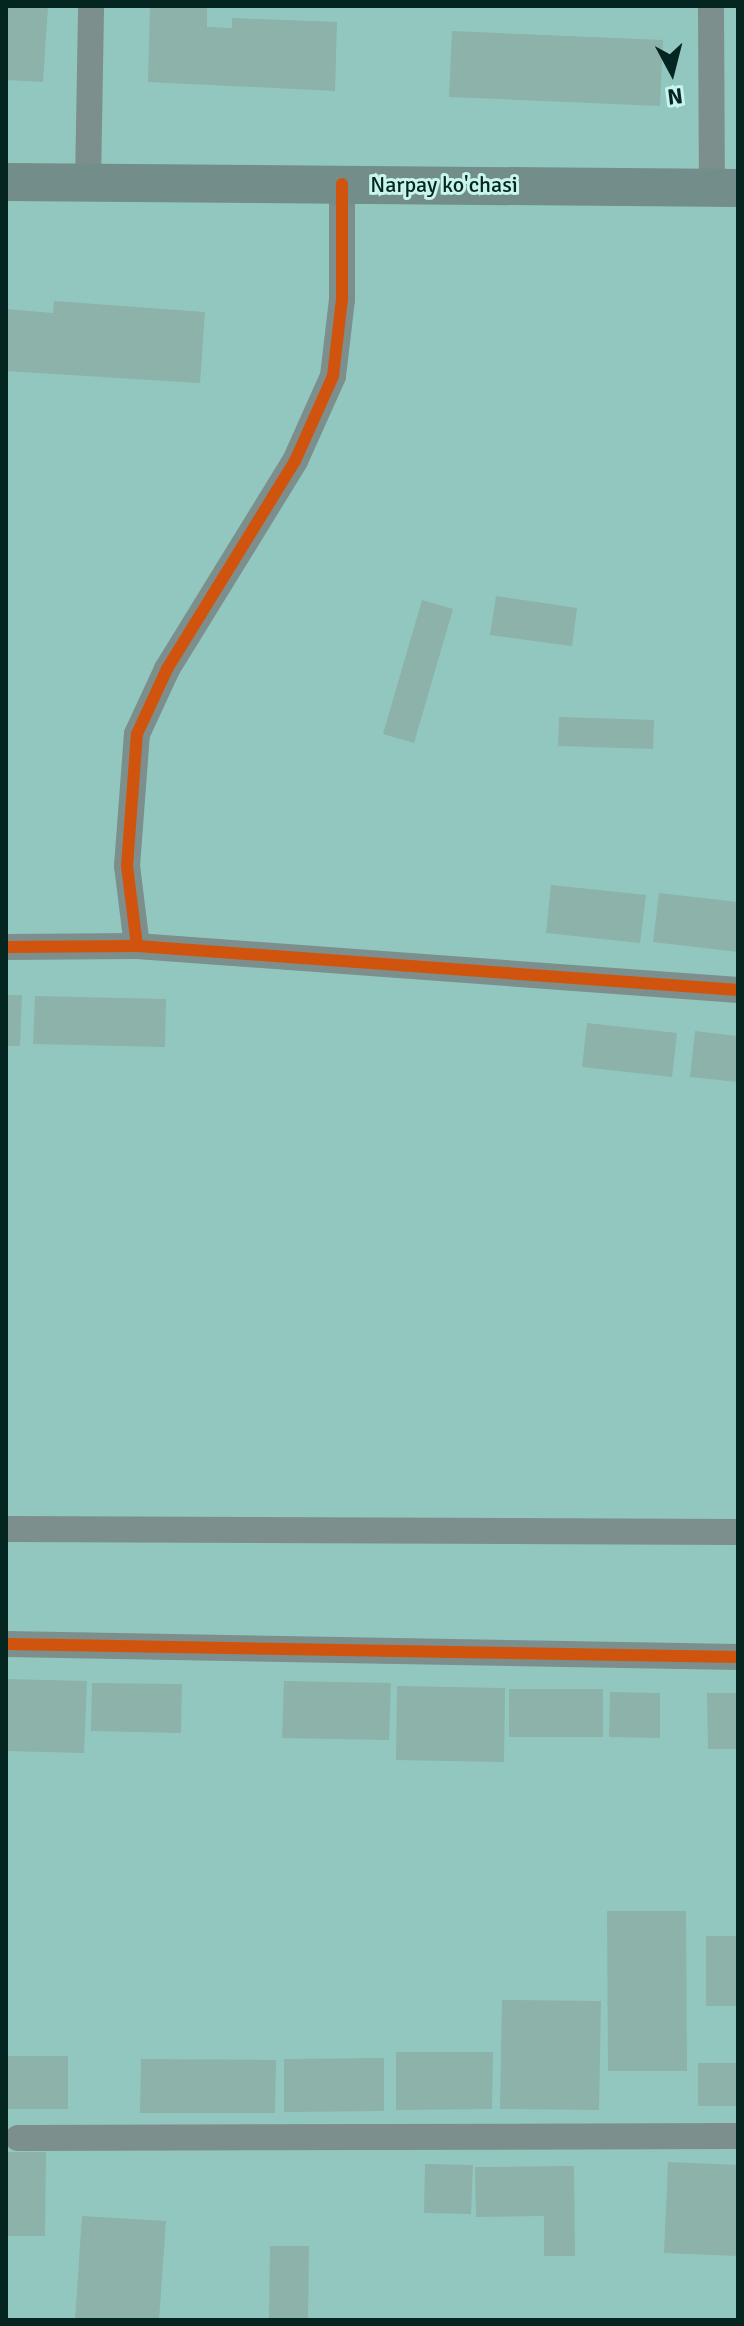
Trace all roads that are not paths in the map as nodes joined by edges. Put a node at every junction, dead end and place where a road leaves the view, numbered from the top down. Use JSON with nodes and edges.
{"nodes":[{"id":1,"x":91,"y":6,"type":"edge"},
{"id":2,"x":711,"y":6,"type":"edge"},
{"id":3,"x":6,"y":182,"type":"edge"},
{"id":4,"x":88,"y":183,"type":"junction"},
{"id":5,"x":342,"y":184,"type":"junction"},
{"id":6,"x":725,"y":187,"type":"edge"},
{"id":7,"x":137,"y":946,"type":"junction"},
{"id":8,"x":6,"y":947,"type":"edge"},
{"id":9,"x":738,"y":990,"type":"edge"},
{"id":10,"x":6,"y":1529,"type":"edge"},
{"id":11,"x":738,"y":1532,"type":"edge"},
{"id":12,"x":6,"y":1644,"type":"edge"},
{"id":13,"x":738,"y":1657,"type":"edge"},
{"id":14,"x":738,"y":2136,"type":"edge"},
{"id":15,"x":18,"y":2138,"type":"dead end"}],
"edges":[{"from":1,"to":4,"type":"street"},
{"from":2,"to":6,"type":"street"},
{"from":3,"to":4,"type":"main road","name":"Narpay ko'chasi"},
{"from":4,"to":5,"type":"main road","name":"Narpay ko'chasi"},
{"from":5,"to":6,"type":"main road","name":"Narpay ko'chasi"},
{"from":5,"to":7,"type":"street"},
{"from":7,"to":8,"type":"street"},
{"from":7,"to":9,"type":"street"},
{"from":10,"to":11,"type":"street"},
{"from":12,"to":13,"type":"street"},
{"from":14,"to":15,"type":"street"}]}
